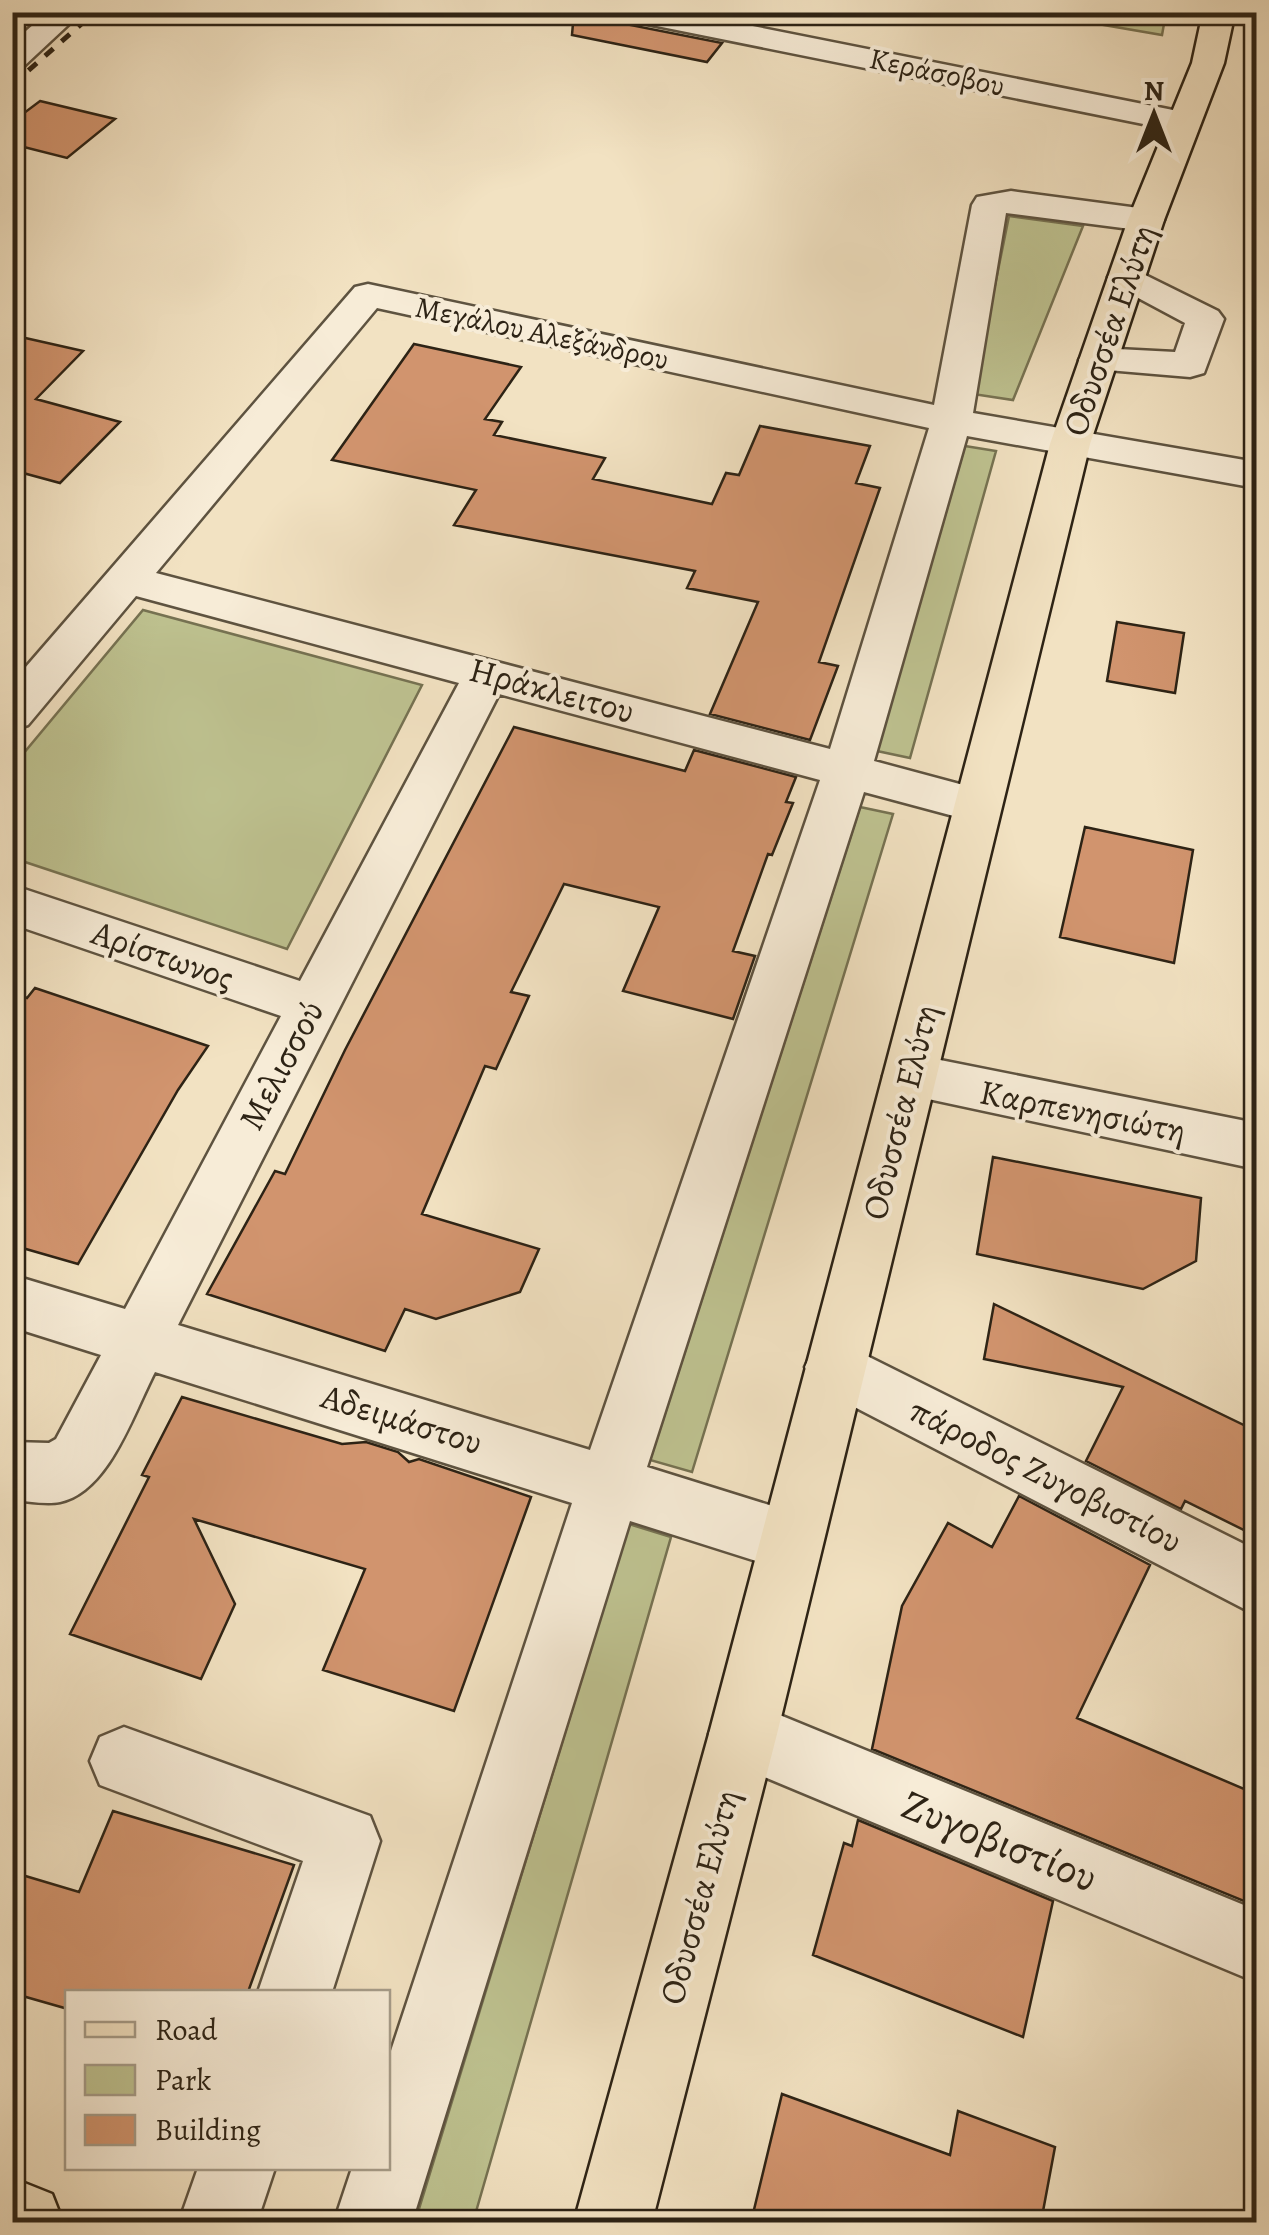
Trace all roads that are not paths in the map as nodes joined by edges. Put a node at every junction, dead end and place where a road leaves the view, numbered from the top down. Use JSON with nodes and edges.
{"nodes":[{"id":1,"x":67,"y":12,"type":"edge"},
{"id":2,"x":632,"y":12,"type":"edge"},
{"id":3,"x":1219,"y":12,"type":"edge"},
{"id":4,"x":12,"y":60,"type":"edge"},
{"id":5,"x":1183,"y":122,"type":"junction"},
{"id":6,"x":1146,"y":220,"type":"junction"},
{"id":7,"x":1126,"y":276,"type":"junction"},
{"id":8,"x":1098,"y":360,"type":"junction"},
{"id":9,"x":951,"y":420,"type":"junction"},
{"id":10,"x":1070,"y":444,"type":"junction"},
{"id":11,"x":1256,"y":475,"type":"edge"},
{"id":12,"x":126,"y":579,"type":"junction"},
{"id":13,"x":487,"y":673,"type":"junction"},
{"id":14,"x":12,"y":714,"type":"edge"},
{"id":15,"x":848,"y":769,"type":"junction"},
{"id":16,"x":976,"y":805,"type":"junction"},
{"id":17,"x":12,"y":904,"type":"edge"},
{"id":18,"x":312,"y":1006,"type":"junction"},
{"id":19,"x":910,"y":1076,"type":"junction"},
{"id":20,"x":1256,"y":1146,"type":"edge"},
{"id":21,"x":12,"y":1301,"type":"edge"},
{"id":22,"x":139,"y":1337,"type":"junction"},
{"id":23,"x":835,"y":1366,"type":"junction"},
{"id":24,"x":12,"y":1471,"type":"edge"},
{"id":25,"x":610,"y":1484,"type":"junction"},
{"id":26,"x":791,"y":1541,"type":"junction"},
{"id":27,"x":1256,"y":1584,"type":"edge"},
{"id":28,"x":743,"y":1734,"type":"junction"},
{"id":29,"x":124,"y":1761,"type":"dead end"},
{"id":30,"x":1256,"y":1946,"type":"edge"},
{"id":31,"x":296,"y":1990,"type":"edge"},
{"id":32,"x":390,"y":2169,"type":"edge"},
{"id":33,"x":235,"y":2170,"type":"edge"},
{"id":34,"x":390,"y":2170,"type":"edge"},
{"id":35,"x":12,"y":2217,"type":"edge"},
{"id":36,"x":24,"y":2222,"type":"edge"},
{"id":37,"x":218,"y":2222,"type":"edge"},
{"id":38,"x":373,"y":2222,"type":"edge"},
{"id":39,"x":612,"y":2222,"type":"edge"}],
"edges":[{"from":1,"to":4,"type":"street"},
{"from":2,"to":5,"type":"street","name":"Κεράσοβου"},
{"from":3,"to":5,"type":"main road","name":"Οδυσσέα Ελύτη"},
{"from":5,"to":6,"type":"main road","name":"Οδυσσέα Ελύτη"},
{"from":6,"to":7,"type":"main road","name":"Οδυσσέα Ελύτη"},
{"from":6,"to":9,"type":"street"},
{"from":7,"to":8,"type":"main road","name":"Οδυσσέα Ελύτη"},
{"from":7,"to":8,"type":"street"},
{"from":8,"to":10,"type":"main road","name":"Οδυσσέα Ελύτη"},
{"from":9,"to":10,"type":"street","name":"Μεγάλου Αλεξάνδρου"},
{"from":9,"to":12,"type":"street","name":"Μεγάλου Αλεξάνδρου"},
{"from":9,"to":15,"type":"street"},
{"from":10,"to":11,"type":"street","name":"Μεγάλου Αλεξάνδρου"},
{"from":10,"to":16,"type":"main road","name":"Οδυσσέα Ελύτη"},
{"from":12,"to":13,"type":"street","name":"Ηράκλειτου"},
{"from":12,"to":14,"type":"street","name":"Μεγάλου Αλεξάνδρου"},
{"from":13,"to":15,"type":"street","name":"Ηράκλειτου"},
{"from":13,"to":18,"type":"street","name":"Μελισσού"},
{"from":15,"to":16,"type":"street","name":"Ηράκλειτου"},
{"from":15,"to":25,"type":"street"},
{"from":16,"to":19,"type":"main road","name":"Οδυσσέα Ελύτη"},
{"from":17,"to":18,"type":"street","name":"Αρίστωνος"},
{"from":18,"to":22,"type":"street","name":"Μελισσού"},
{"from":19,"to":20,"type":"street","name":"Καρπενησιώτη"},
{"from":19,"to":23,"type":"main road","name":"Οδυσσέα Ελύτη"},
{"from":21,"to":22,"type":"street","name":"Αδειμάστου"},
{"from":22,"to":24,"type":"street","name":"Μελισσού"},
{"from":22,"to":25,"type":"street","name":"Αδειμάστου"},
{"from":23,"to":26,"type":"main road","name":"Οδυσσέα Ελύτη"},
{"from":23,"to":27,"type":"street","name":"πάροδος Ζυγοβιστίου"},
{"from":25,"to":26,"type":"street","name":"Αδειμάστου"},
{"from":25,"to":32,"type":"street"},
{"from":26,"to":28,"type":"main road","name":"Οδυσσέα Ελύτη"},
{"from":28,"to":30,"type":"street","name":"Ζυγοβιστίου"},
{"from":28,"to":39,"type":"main road","name":"Οδυσσέα Ελύτη"},
{"from":29,"to":31,"type":"street"},
{"from":33,"to":37,"type":"street"},
{"from":34,"to":38,"type":"street"},
{"from":35,"to":36,"type":"main road"}]}
